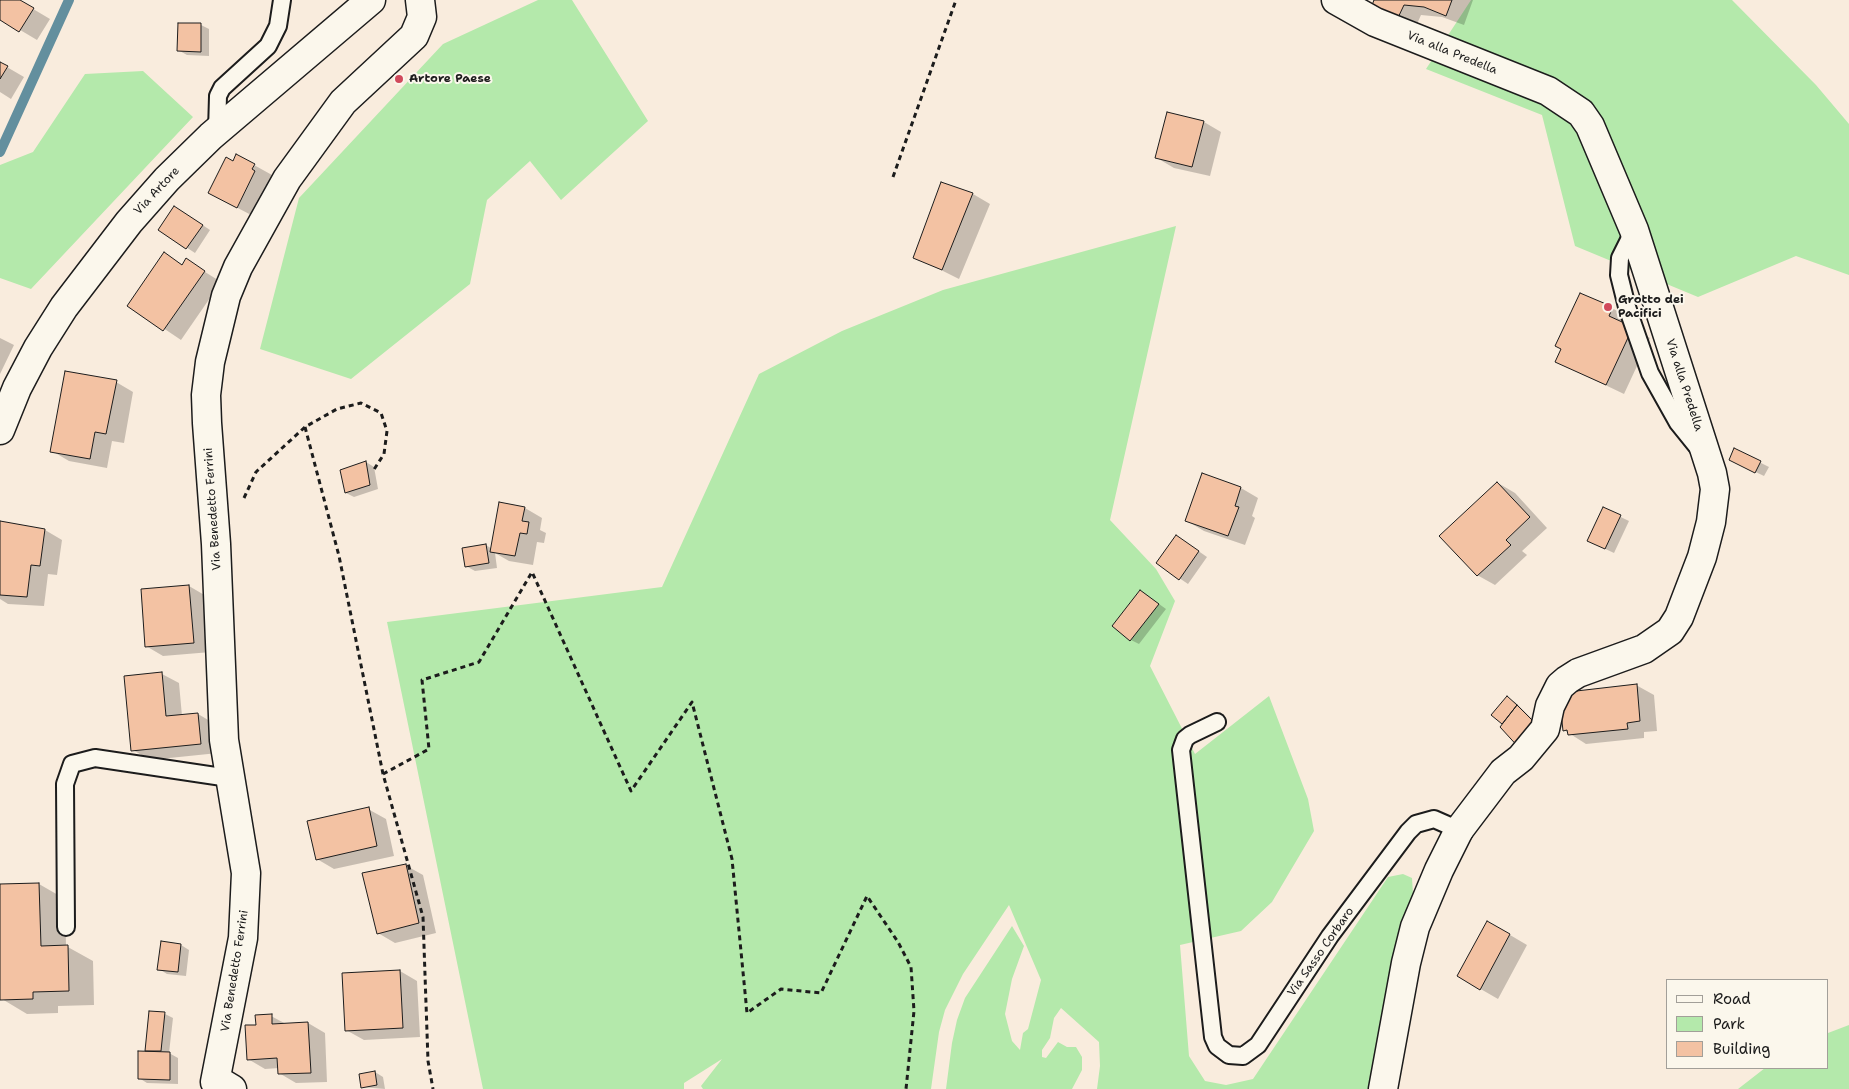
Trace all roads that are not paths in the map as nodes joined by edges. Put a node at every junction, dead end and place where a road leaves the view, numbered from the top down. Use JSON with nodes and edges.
{"nodes":[{"id":1,"x":282,"y":0,"type":"edge"},
{"id":2,"x":371,"y":0,"type":"edge"},
{"id":3,"x":420,"y":0,"type":"edge"},
{"id":4,"x":1336,"y":0,"type":"edge"},
{"id":5,"x":217,"y":131,"type":"junction"},
{"id":6,"x":0,"y":430,"type":"edge"},
{"id":7,"x":1217,"y":722,"type":"dead end"},
{"id":8,"x":229,"y":778,"type":"junction"},
{"id":9,"x":1459,"y":830,"type":"junction"},
{"id":10,"x":66,"y":928,"type":"dead end"},
{"id":11,"x":218,"y":1087,"type":"edge"},
{"id":12,"x":1383,"y":1089,"type":"edge"}],
"edges":[{"from":1,"to":5,"type":"lane"},
{"from":2,"to":5,"type":"street","name":"Via Artore"},
{"from":3,"to":8,"type":"street","name":"Via Benedetto Ferrini"},
{"from":4,"to":9,"type":"street","name":"Via alla Predella"},
{"from":5,"to":6,"type":"street","name":"Via Artore"},
{"from":7,"to":9,"type":"lane","name":"Via Sasso Corbaro"},
{"from":8,"to":10,"type":"lane"},
{"from":8,"to":11,"type":"street","name":"Via Benedetto Ferrini"},
{"from":9,"to":12,"type":"street"}]}
